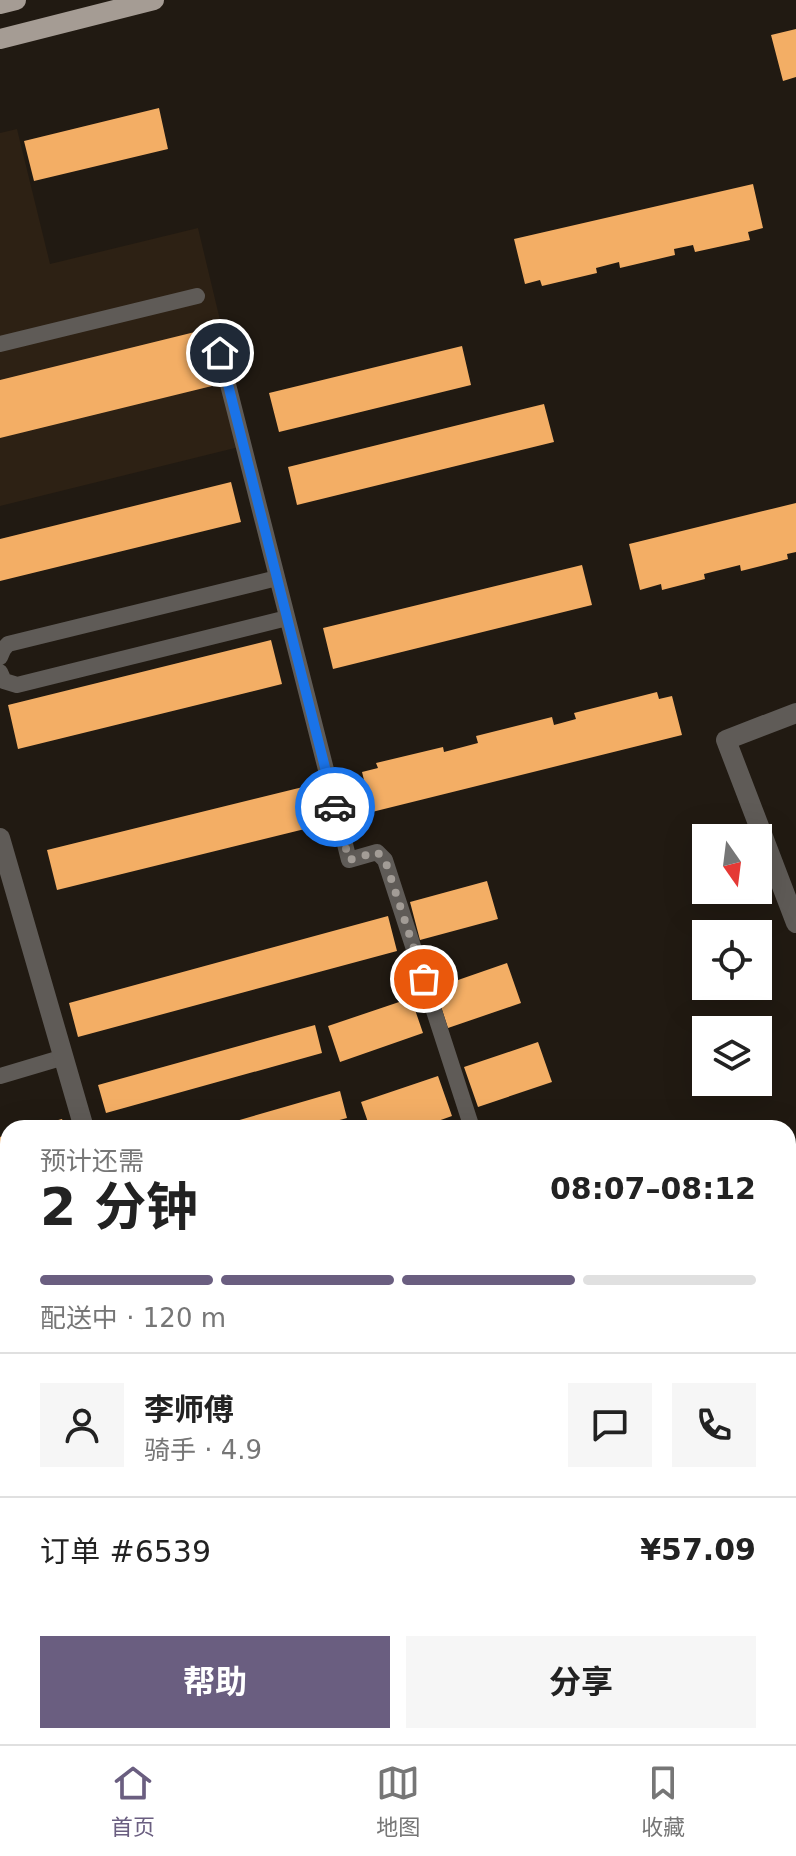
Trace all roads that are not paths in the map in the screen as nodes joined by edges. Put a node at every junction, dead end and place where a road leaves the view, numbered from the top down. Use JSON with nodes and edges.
{"nodes":[{"id":1,"x":16,"y":0,"type":"edge"},
{"id":2,"x":154,"y":0,"type":"edge"},
{"id":3,"x":0,"y":4,"type":"edge"},
{"id":4,"x":0,"y":39,"type":"edge"},
{"id":5,"x":197,"y":296,"type":"dead end"},
{"id":6,"x":0,"y":344,"type":"edge"},
{"id":7,"x":220,"y":353,"type":"dead end"},
{"id":8,"x":277,"y":578,"type":"junction"},
{"id":9,"x":287,"y":618,"type":"junction"},
{"id":10,"x":0,"y":657,"type":"edge"},
{"id":11,"x":0,"y":672,"type":"edge"},
{"id":12,"x":796,"y":713,"type":"edge"},
{"id":13,"x":0,"y":838,"type":"edge"},
{"id":14,"x":796,"y":923,"type":"edge"},
{"id":15,"x":64,"y":1057,"type":"junction"},
{"id":16,"x":0,"y":1076,"type":"edge"},
{"id":17,"x":82,"y":1120,"type":"edge"},
{"id":18,"x":469,"y":1120,"type":"edge"}],
"edges":[{"from":1,"to":3,"type":"main road"},
{"from":2,"to":4,"type":"main road"},
{"from":5,"to":6,"type":"lane"},
{"from":7,"to":8,"type":"lane"},
{"from":8,"to":9,"type":"lane"},
{"from":8,"to":10,"type":"lane"},
{"from":9,"to":11,"type":"lane"},
{"from":9,"to":18,"type":"lane"},
{"from":12,"to":14,"type":"street"},
{"from":13,"to":15,"type":"street"},
{"from":15,"to":16,"type":"lane"},
{"from":15,"to":17,"type":"street"}]}
